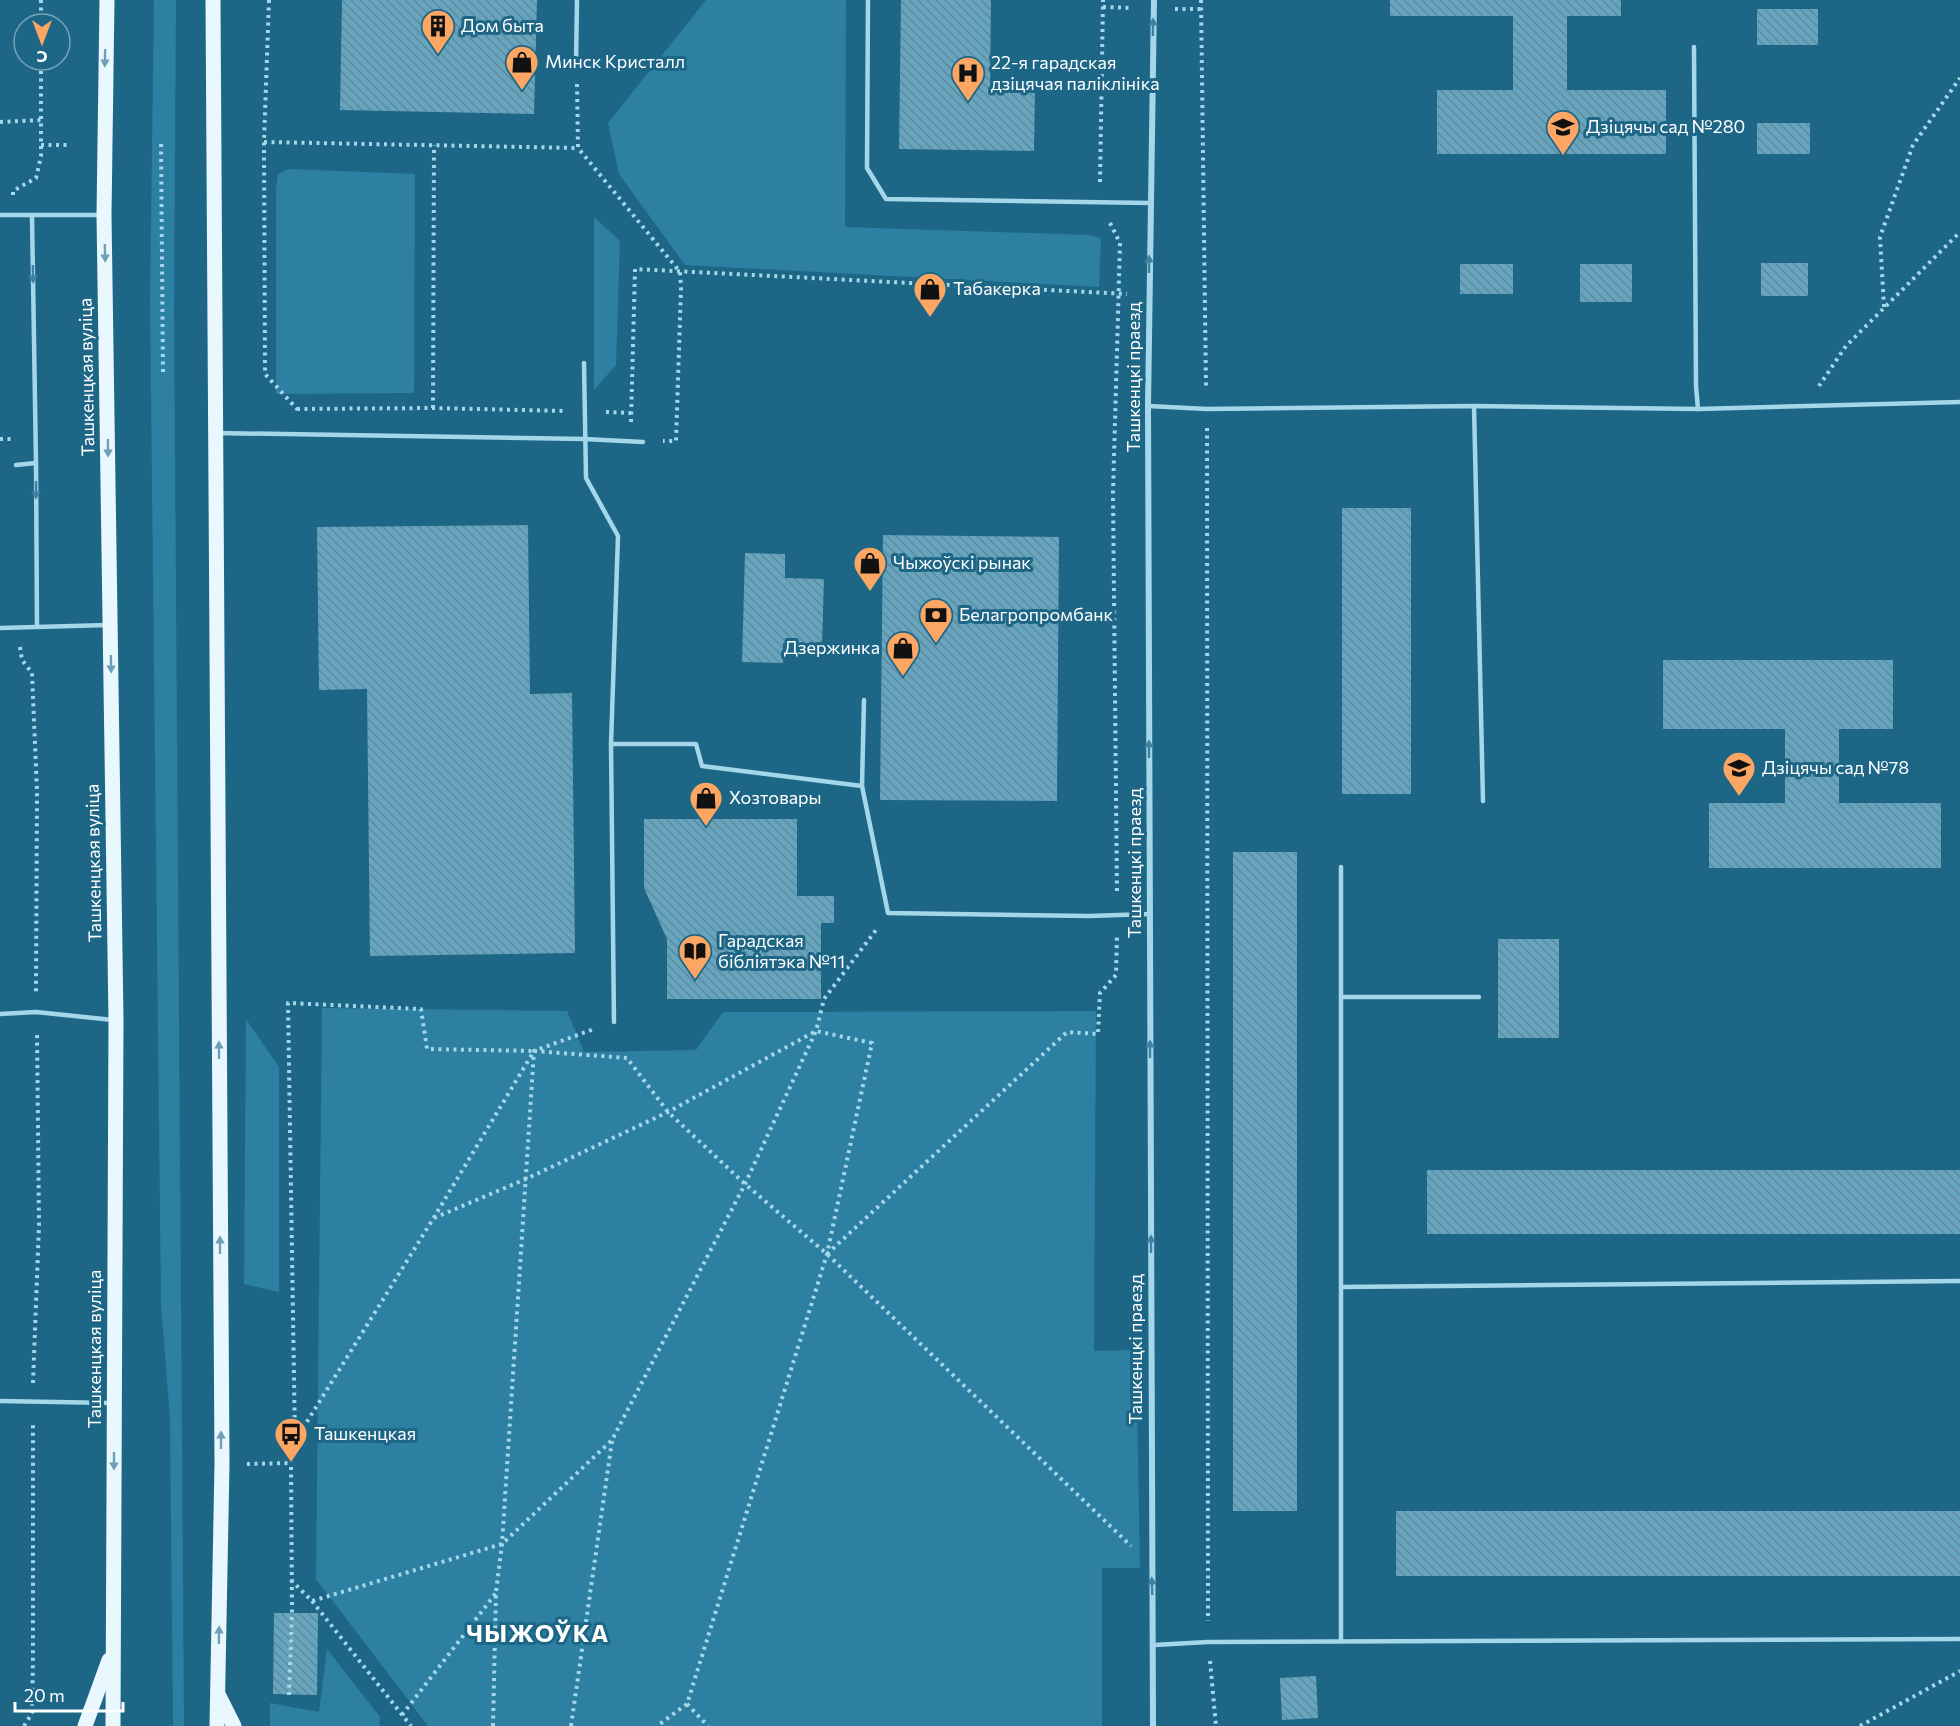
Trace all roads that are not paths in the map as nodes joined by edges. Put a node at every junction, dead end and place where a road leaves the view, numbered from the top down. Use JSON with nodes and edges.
{"nodes":[{"id":1,"x":106,"y":0,"type":"edge"},
{"id":2,"x":213,"y":0,"type":"edge"},
{"id":3,"x":577,"y":0,"type":"edge"},
{"id":4,"x":868,"y":0,"type":"edge"},
{"id":5,"x":1154,"y":0,"type":"edge"},
{"id":6,"x":1694,"y":47,"type":"dead end"},
{"id":7,"x":576,"y":65,"type":"road end"},
{"id":8,"x":1150,"y":203,"type":"junction"},
{"id":9,"x":0,"y":215,"type":"edge"},
{"id":10,"x":104,"y":215,"type":"junction"},
{"id":11,"x":32,"y":216,"type":"junction"},
{"id":12,"x":585,"y":363,"type":"dead end"},
{"id":13,"x":1960,"y":402,"type":"edge"},
{"id":14,"x":1148,"y":406,"type":"junction"},
{"id":15,"x":1474,"y":406,"type":"junction"},
{"id":16,"x":1698,"y":410,"type":"junction"},
{"id":17,"x":214,"y":432,"type":"junction"},
{"id":18,"x":585,"y":438,"type":"junction"},
{"id":19,"x":643,"y":442,"type":"road end"},
{"id":20,"x":36,"y":463,"type":"junction"},
{"id":21,"x":15,"y":465,"type":"dead end"},
{"id":22,"x":110,"y":625,"type":"junction"},
{"id":23,"x":37,"y":626,"type":"junction"},
{"id":24,"x":0,"y":628,"type":"edge"},
{"id":25,"x":864,"y":700,"type":"dead end"},
{"id":26,"x":611,"y":744,"type":"junction"},
{"id":27,"x":862,"y":786,"type":"junction"},
{"id":28,"x":1483,"y":801,"type":"dead end"},
{"id":29,"x":1341,"y":867,"type":"dead end"},
{"id":30,"x":1150,"y":914,"type":"junction"},
{"id":31,"x":1341,"y":997,"type":"junction"},
{"id":32,"x":1479,"y":997,"type":"dead end"},
{"id":33,"x":0,"y":1014,"type":"edge"},
{"id":34,"x":116,"y":1020,"type":"junction"},
{"id":35,"x":614,"y":1022,"type":"road end"},
{"id":36,"x":1960,"y":1281,"type":"edge"},
{"id":37,"x":1341,"y":1287,"type":"junction"},
{"id":38,"x":0,"y":1401,"type":"edge"},
{"id":39,"x":115,"y":1403,"type":"junction"},
{"id":40,"x":1960,"y":1639,"type":"edge"},
{"id":41,"x":1341,"y":1641,"type":"junction"},
{"id":42,"x":1154,"y":1645,"type":"junction"},
{"id":43,"x":114,"y":1648,"type":"junction"},
{"id":44,"x":218,"y":1694,"type":"junction"},
{"id":45,"x":84,"y":1726,"type":"edge"},
{"id":46,"x":113,"y":1726,"type":"edge"},
{"id":47,"x":217,"y":1726,"type":"edge"},
{"id":48,"x":234,"y":1726,"type":"edge"},
{"id":49,"x":1154,"y":1726,"type":"edge"}],
"edges":[{"from":1,"to":10,"type":"main road","name":"Ташкенцкая вуліца","one_way":true},
{"from":2,"to":17,"type":"main road"},
{"from":3,"to":7,"type":"lane"},
{"from":4,"to":8,"type":"lane"},
{"from":8,"to":5,"type":"street","name":"Ташкенцкі праезд","one_way":true},
{"from":6,"to":16,"type":"lane"},
{"from":14,"to":8,"type":"street","name":"Ташкенцкі праезд","one_way":true},
{"from":9,"to":11,"type":"lane"},
{"from":10,"to":11,"type":"lane"},
{"from":10,"to":22,"type":"main road","name":"Ташкенцкая вуліца","one_way":true},
{"from":11,"to":20,"type":"lane","one_way":true},
{"from":12,"to":18,"type":"lane"},
{"from":13,"to":16,"type":"lane"},
{"from":14,"to":15,"type":"lane"},
{"from":30,"to":14,"type":"street","name":"Ташкенцкі праезд","one_way":true},
{"from":15,"to":16,"type":"lane"},
{"from":15,"to":28,"type":"lane"},
{"from":17,"to":18,"type":"lane"},
{"from":44,"to":17,"type":"main road","one_way":true},
{"from":18,"to":19,"type":"lane"},
{"from":18,"to":26,"type":"lane"},
{"from":20,"to":21,"type":"lane"},
{"from":20,"to":23,"type":"lane","one_way":true},
{"from":22,"to":23,"type":"lane"},
{"from":22,"to":34,"type":"main road","name":"Ташкенцкая вуліца","one_way":true},
{"from":23,"to":24,"type":"lane"},
{"from":25,"to":27,"type":"lane"},
{"from":26,"to":27,"type":"lane"},
{"from":26,"to":35,"type":"lane"},
{"from":27,"to":30,"type":"lane"},
{"from":29,"to":31,"type":"lane"},
{"from":42,"to":30,"type":"street","name":"Ташкенцкі праезд","one_way":true},
{"from":31,"to":32,"type":"lane"},
{"from":31,"to":37,"type":"lane"},
{"from":33,"to":34,"type":"lane"},
{"from":34,"to":39,"type":"main road","name":"Ташкенцкая вуліца"},
{"from":36,"to":37,"type":"lane"},
{"from":37,"to":41,"type":"lane"},
{"from":38,"to":39,"type":"lane"},
{"from":39,"to":43,"type":"main road","name":"Ташкенцкая вуліца","one_way":true},
{"from":40,"to":41,"type":"lane"},
{"from":41,"to":42,"type":"lane"},
{"from":42,"to":49,"type":"street","name":"Ташкенцкі праезд"},
{"from":43,"to":45,"type":"main road"},
{"from":43,"to":46,"type":"main road","name":"Ташкенцкая вуліца"},
{"from":44,"to":47,"type":"main road"},
{"from":44,"to":48,"type":"main road"}]}
